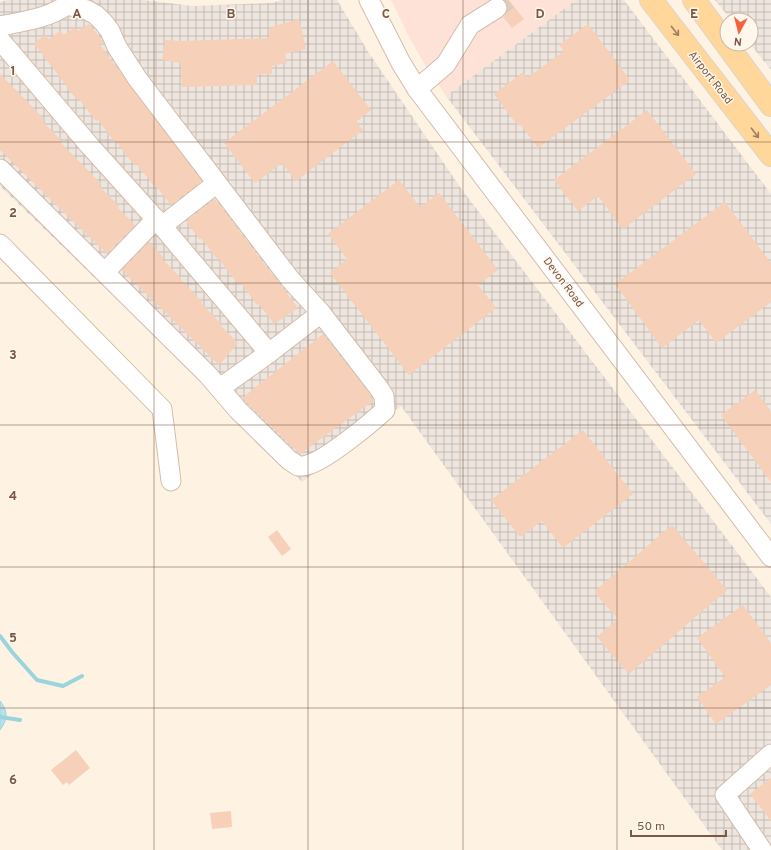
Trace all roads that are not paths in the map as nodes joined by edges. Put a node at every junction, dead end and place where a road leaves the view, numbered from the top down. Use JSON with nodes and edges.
{"nodes":[{"id":1,"x":369,"y":0,"type":"edge"},
{"id":2,"x":651,"y":0,"type":"edge"},
{"id":3,"x":694,"y":0,"type":"edge"},
{"id":4,"x":68,"y":2,"type":"edge"},
{"id":5,"x":497,"y":8,"type":"tunnel mouth"},
{"id":6,"x":0,"y":26,"type":"edge"},
{"id":7,"x":0,"y":40,"type":"edge"},
{"id":8,"x":417,"y":89,"type":"junction"},
{"id":9,"x":771,"y":105,"type":"edge"},
{"id":10,"x":771,"y":155,"type":"edge"},
{"id":11,"x":0,"y":169,"type":"edge"},
{"id":12,"x":217,"y":183,"type":"junction"},
{"id":13,"x":159,"y":222,"type":"junction"},
{"id":14,"x":0,"y":244,"type":"edge"},
{"id":15,"x":105,"y":272,"type":"junction"},
{"id":16,"x":321,"y":313,"type":"junction"},
{"id":17,"x":269,"y":353,"type":"junction"},
{"id":18,"x":220,"y":388,"type":"junction"},
{"id":19,"x":171,"y":481,"type":"dead end"},
{"id":20,"x":771,"y":557,"type":"edge"},
{"id":21,"x":771,"y":754,"type":"edge"},
{"id":22,"x":762,"y":850,"type":"edge"}],
"edges":[{"from":1,"to":8,"type":"street","name":"Devon Road"},
{"from":2,"to":10,"type":"main road","name":"Airport Road","one_way":true},
{"from":3,"to":9,"type":"main road"},
{"from":4,"to":6,"type":"street"},
{"from":4,"to":12,"type":"street"},
{"from":5,"to":8,"type":"street"},
{"from":7,"to":13,"type":"street"},
{"from":8,"to":20,"type":"street","name":"Devon Road"},
{"from":11,"to":15,"type":"street"},
{"from":12,"to":13,"type":"street"},
{"from":12,"to":16,"type":"street"},
{"from":13,"to":15,"type":"street"},
{"from":13,"to":17,"type":"street"},
{"from":14,"to":19,"type":"street"},
{"from":15,"to":18,"type":"street"},
{"from":16,"to":17,"type":"street"},
{"from":16,"to":18,"type":"street"},
{"from":17,"to":18,"type":"street"},
{"from":21,"to":22,"type":"street"}]}
